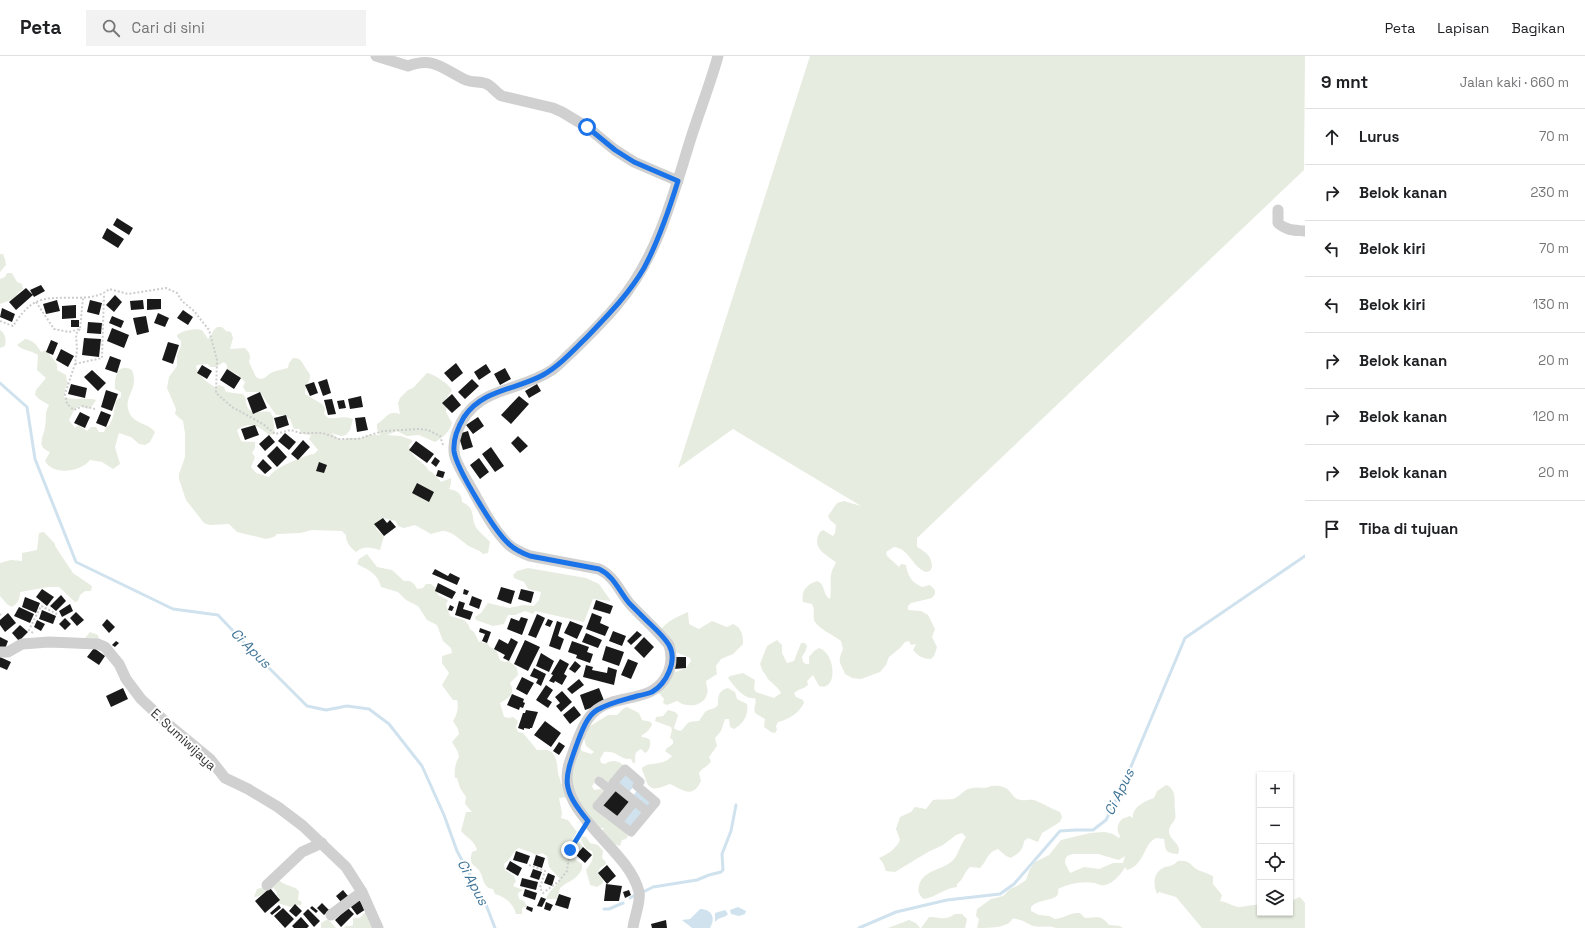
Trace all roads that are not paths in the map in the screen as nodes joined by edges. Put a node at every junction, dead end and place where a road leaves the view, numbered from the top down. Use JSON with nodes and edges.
{"nodes":[{"id":1,"x":376,"y":56,"type":"edge"},
{"id":2,"x":718,"y":56,"type":"edge"},
{"id":3,"x":678,"y":181,"type":"junction"},
{"id":4,"x":1278,"y":210,"type":"dead end"},
{"id":5,"x":1305,"y":231,"type":"edge"},
{"id":6,"x":0,"y":652,"type":"edge"},
{"id":7,"x":599,"y":781,"type":"dead end"},
{"id":8,"x":637,"y":786,"type":"junction"},
{"id":9,"x":612,"y":787,"type":"junction"},
{"id":10,"x":632,"y":799,"type":"junction"},
{"id":11,"x":648,"y":812,"type":"junction"},
{"id":12,"x":618,"y":822,"type":"junction"},
{"id":13,"x":322,"y":843,"type":"junction"},
{"id":14,"x":267,"y":884,"type":"dead end"},
{"id":15,"x":362,"y":892,"type":"junction"},
{"id":16,"x":331,"y":915,"type":"dead end"},
{"id":17,"x":633,"y":927,"type":"edge"},
{"id":18,"x":378,"y":928,"type":"edge"}],
"edges":[{"from":1,"to":3,"type":"street"},
{"from":2,"to":3,"type":"street"},
{"from":3,"to":17,"type":"street"},
{"from":4,"to":5,"type":"street"},
{"from":6,"to":13,"type":"street","name":"E. Sumiwijaya"},
{"from":7,"to":9,"type":"street"},
{"from":8,"to":9,"type":"street"},
{"from":8,"to":10,"type":"street"},
{"from":8,"to":11,"type":"street"},
{"from":9,"to":10,"type":"street"},
{"from":9,"to":12,"type":"street"},
{"from":10,"to":11,"type":"street"},
{"from":10,"to":12,"type":"street"},
{"from":11,"to":12,"type":"street"},
{"from":13,"to":14,"type":"street"},
{"from":13,"to":15,"type":"street","name":"E. Sumiwijaya"},
{"from":15,"to":16,"type":"street"},
{"from":15,"to":18,"type":"street","name":"E. Sumiwijaya"}]}
